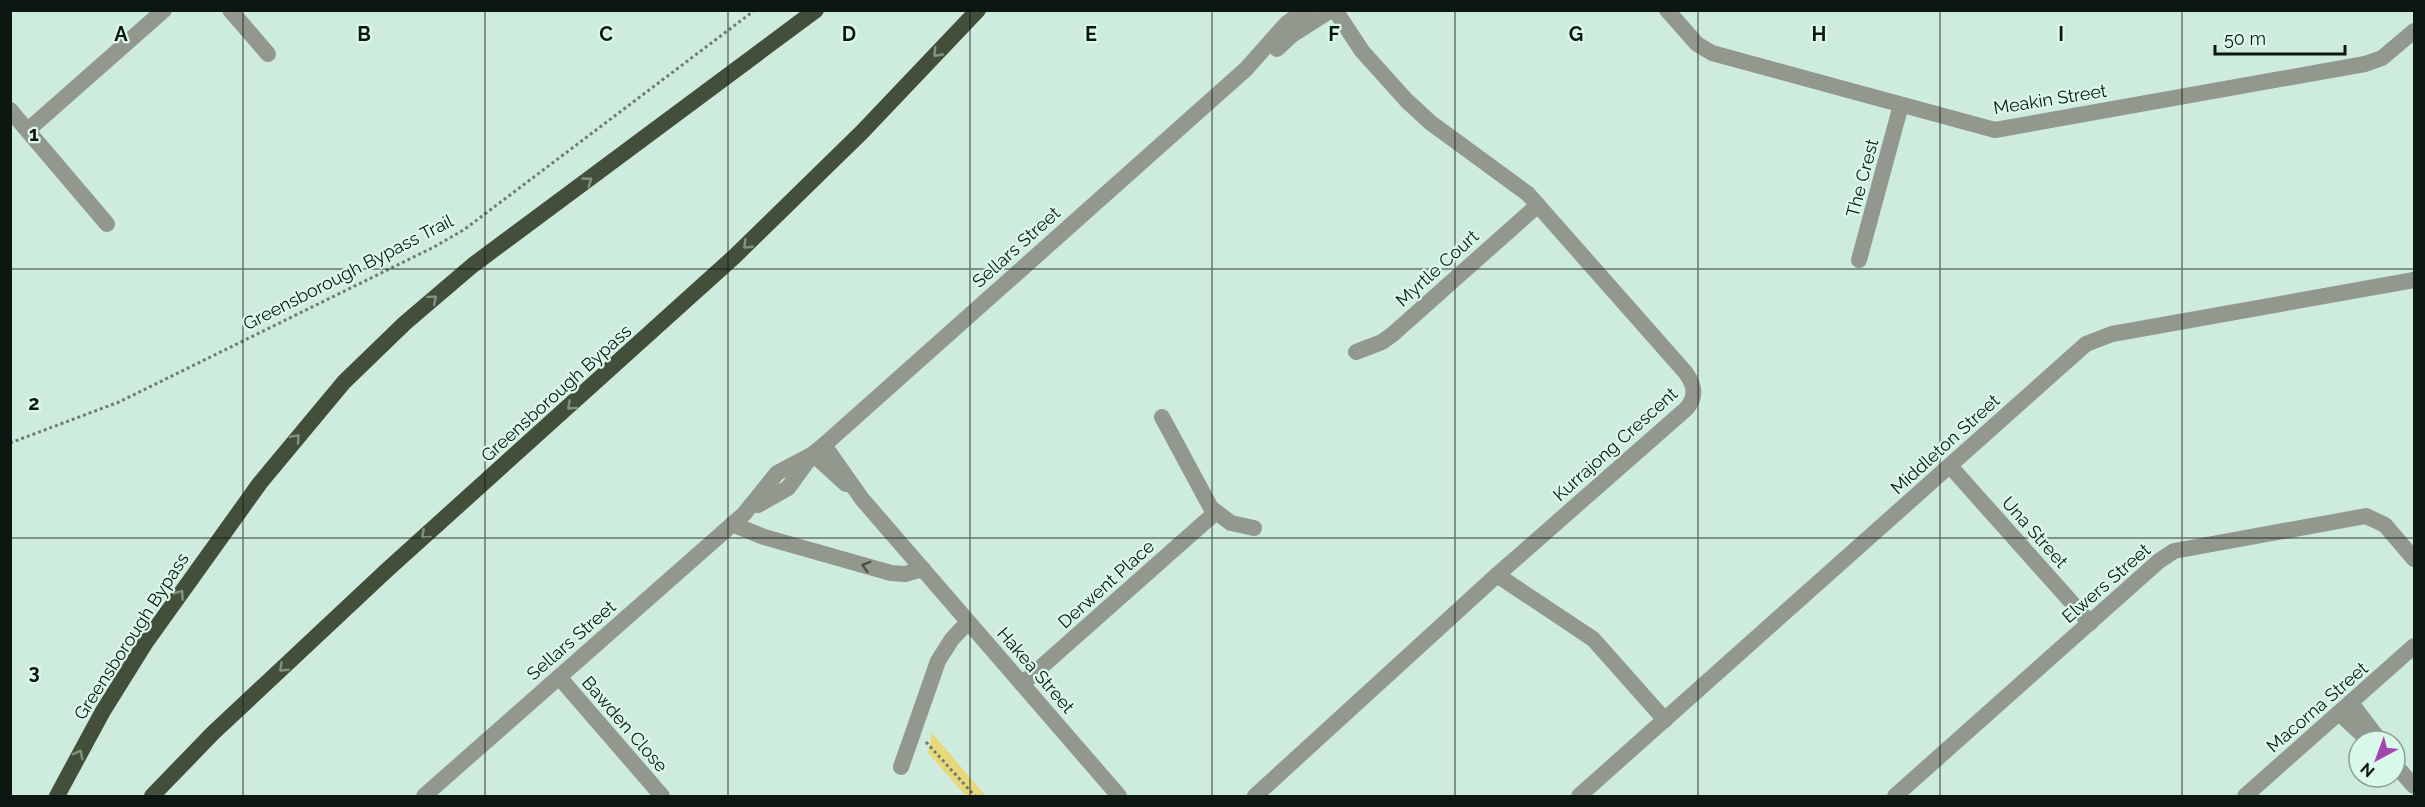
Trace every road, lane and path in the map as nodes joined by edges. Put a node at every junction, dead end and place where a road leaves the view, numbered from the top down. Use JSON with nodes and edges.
{"nodes":[{"id":1,"x":164,"y":10,"type":"edge"},
{"id":2,"x":230,"y":10,"type":"edge"},
{"id":3,"x":754,"y":10,"type":"edge"},
{"id":4,"x":816,"y":10,"type":"edge"},
{"id":5,"x":978,"y":10,"type":"edge"},
{"id":6,"x":1305,"y":10,"type":"edge"},
{"id":7,"x":1667,"y":10,"type":"edge"},
{"id":8,"x":1328,"y":12,"type":"edge"},
{"id":9,"x":2415,"y":30,"type":"edge"},
{"id":10,"x":268,"y":54,"type":"dead end"},
{"id":11,"x":1246,"y":69,"type":"junction"},
{"id":12,"x":1901,"y":105,"type":"junction"},
{"id":13,"x":10,"y":110,"type":"edge"},
{"id":14,"x":28,"y":130,"type":"junction"},
{"id":15,"x":1538,"y":205,"type":"junction"},
{"id":16,"x":107,"y":224,"type":"dead end"},
{"id":17,"x":1859,"y":260,"type":"dead end"},
{"id":18,"x":2415,"y":280,"type":"edge"},
{"id":19,"x":1356,"y":352,"type":"dead end"},
{"id":20,"x":1162,"y":417,"type":"dead end"},
{"id":21,"x":10,"y":443,"type":"edge"},
{"id":22,"x":818,"y":450,"type":"junction"},
{"id":23,"x":1950,"y":466,"type":"junction"},
{"id":24,"x":1215,"y":513,"type":"junction"},
{"id":25,"x":738,"y":519,"type":"junction"},
{"id":26,"x":1254,"y":528,"type":"dead end"},
{"id":27,"x":2415,"y":559,"type":"edge"},
{"id":28,"x":923,"y":569,"type":"junction"},
{"id":29,"x":1497,"y":575,"type":"junction"},
{"id":30,"x":968,"y":622,"type":"junction"},
{"id":31,"x":2090,"y":623,"type":"junction"},
{"id":32,"x":2415,"y":646,"type":"edge"},
{"id":33,"x":559,"y":677,"type":"junction"},
{"id":34,"x":1022,"y":684,"type":"junction"},
{"id":35,"x":2346,"y":709,"type":"junction"},
{"id":36,"x":1665,"y":720,"type":"junction"},
{"id":37,"x":915,"y":729,"type":"junction"},
{"id":38,"x":2360,"y":729,"type":"edge"},
{"id":39,"x":2367,"y":729,"type":"edge"},
{"id":40,"x":901,"y":767,"type":"dead end"},
{"id":41,"x":57,"y":796,"type":"edge"},
{"id":42,"x":152,"y":796,"type":"edge"},
{"id":43,"x":424,"y":796,"type":"edge"},
{"id":44,"x":662,"y":796,"type":"edge"},
{"id":45,"x":975,"y":796,"type":"edge"},
{"id":46,"x":1119,"y":796,"type":"edge"},
{"id":47,"x":1255,"y":796,"type":"edge"},
{"id":48,"x":1580,"y":796,"type":"edge"},
{"id":49,"x":1895,"y":796,"type":"edge"},
{"id":50,"x":2245,"y":796,"type":"edge"}],
"edges":[{"from":1,"to":14,"type":"street"},
{"from":2,"to":10,"type":"street"},
{"from":3,"to":21,"type":"path","name":"Greensborough Bypass Trail"},
{"from":41,"to":4,"type":"highway","name":"Greensborough Bypass","one_way":true},
{"from":5,"to":42,"type":"highway","name":"Greensborough Bypass","one_way":true},
{"from":6,"to":11,"type":"street","name":"Sellars Street"},
{"from":7,"to":12,"type":"street","name":"Meakin Street"},
{"from":8,"to":11,"type":"street","name":"Sellars Street"},
{"from":8,"to":15,"type":"street","name":"Kurrajong Crescent"},
{"from":9,"to":12,"type":"street","name":"Meakin Street"},
{"from":11,"to":22,"type":"street","name":"Sellars Street"},
{"from":12,"to":17,"type":"street","name":"The Crest"},
{"from":13,"to":14,"type":"street"},
{"from":14,"to":16,"type":"street"},
{"from":15,"to":19,"type":"street","name":"Myrtle Court"},
{"from":15,"to":29,"type":"street","name":"Kurrajong Crescent"},
{"from":18,"to":23,"type":"street","name":"Middleton Street"},
{"from":20,"to":24,"type":"street"},
{"from":22,"to":25,"type":"street","name":"Sellars Street"},
{"from":22,"to":28,"type":"street","name":"Hakea Street"},
{"from":23,"to":31,"type":"street","name":"Una Street"},
{"from":23,"to":36,"type":"street","name":"Middleton Street"},
{"from":24,"to":26,"type":"street"},
{"from":24,"to":34,"type":"street","name":"Derwent Place"},
{"from":28,"to":25,"type":"street","one_way":true},
{"from":25,"to":33,"type":"street","name":"Sellars Street"},
{"from":27,"to":31,"type":"street","name":"Elwers Street"},
{"from":28,"to":30,"type":"street","name":"Hakea Street"},
{"from":29,"to":36,"type":"street"},
{"from":29,"to":47,"type":"street","name":"Kurrajong Crescent"},
{"from":30,"to":34,"type":"street","name":"Hakea Street"},
{"from":30,"to":37,"type":"street"},
{"from":31,"to":49,"type":"street","name":"Elwers Street"},
{"from":32,"to":35,"type":"street","name":"Macorna Street"},
{"from":33,"to":43,"type":"street","name":"Sellars Street"},
{"from":33,"to":44,"type":"street","name":"Bawden Close"},
{"from":34,"to":46,"type":"street","name":"Hakea Street"},
{"from":35,"to":38,"type":"street"},
{"from":35,"to":39,"type":"street"},
{"from":35,"to":50,"type":"street","name":"Macorna Street"},
{"from":36,"to":48,"type":"street","name":"Middleton Street"},
{"from":37,"to":40,"type":"street"},
{"from":37,"to":45,"type":"path"}]}
